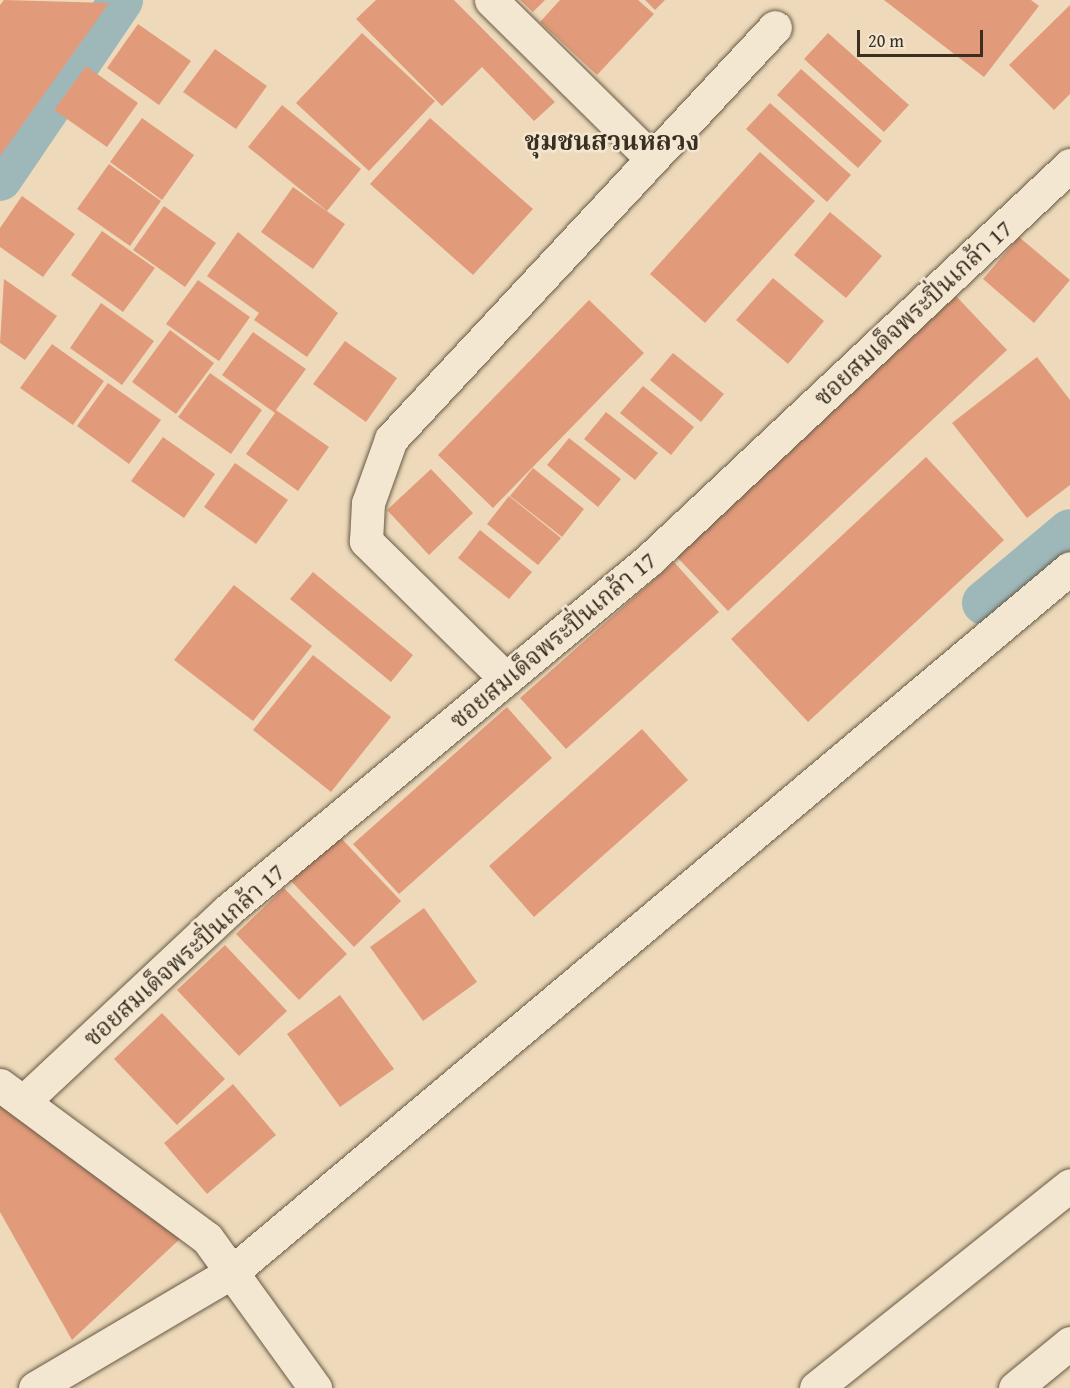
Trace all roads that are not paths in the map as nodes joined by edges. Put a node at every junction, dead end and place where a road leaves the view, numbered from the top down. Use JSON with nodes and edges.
{"nodes":[{"id":1,"x":491,"y":0,"type":"edge"},
{"id":2,"x":775,"y":27,"type":"dead end"},
{"id":3,"x":649,"y":156,"type":"junction"},
{"id":4,"x":1070,"y":165,"type":"edge"},
{"id":5,"x":1070,"y":568,"type":"edge"},
{"id":6,"x":506,"y":680,"type":"junction"},
{"id":7,"x":12,"y":1093,"type":"edge"},
{"id":8,"x":1070,"y":1185,"type":"edge"},
{"id":9,"x":232,"y":1272,"type":"junction"},
{"id":10,"x":1070,"y":1343,"type":"edge"},
{"id":11,"x":35,"y":1388,"type":"edge"},
{"id":12,"x":315,"y":1388,"type":"edge"},
{"id":13,"x":816,"y":1388,"type":"edge"},
{"id":14,"x":1015,"y":1388,"type":"edge"}],
"edges":[{"from":1,"to":3,"type":"street"},
{"from":2,"to":3,"type":"street"},
{"from":3,"to":6,"type":"street"},
{"from":4,"to":6,"type":"street","name":"ซอยสมเด็จพระปิ่นเกล้า 17"},
{"from":5,"to":9,"type":"street"},
{"from":6,"to":7,"type":"street","name":"ซอยสมเด็จพระปิ่นเกล้า 17"},
{"from":7,"to":9,"type":"street","name":"ซอยสมเด็จพระปิ่นเกล้า 17"},
{"from":8,"to":13,"type":"street"},
{"from":9,"to":11,"type":"street"},
{"from":9,"to":12,"type":"street","name":"ซอยสมเด็จพระปิ่นเกล้า 17"},
{"from":10,"to":14,"type":"street"}]}
